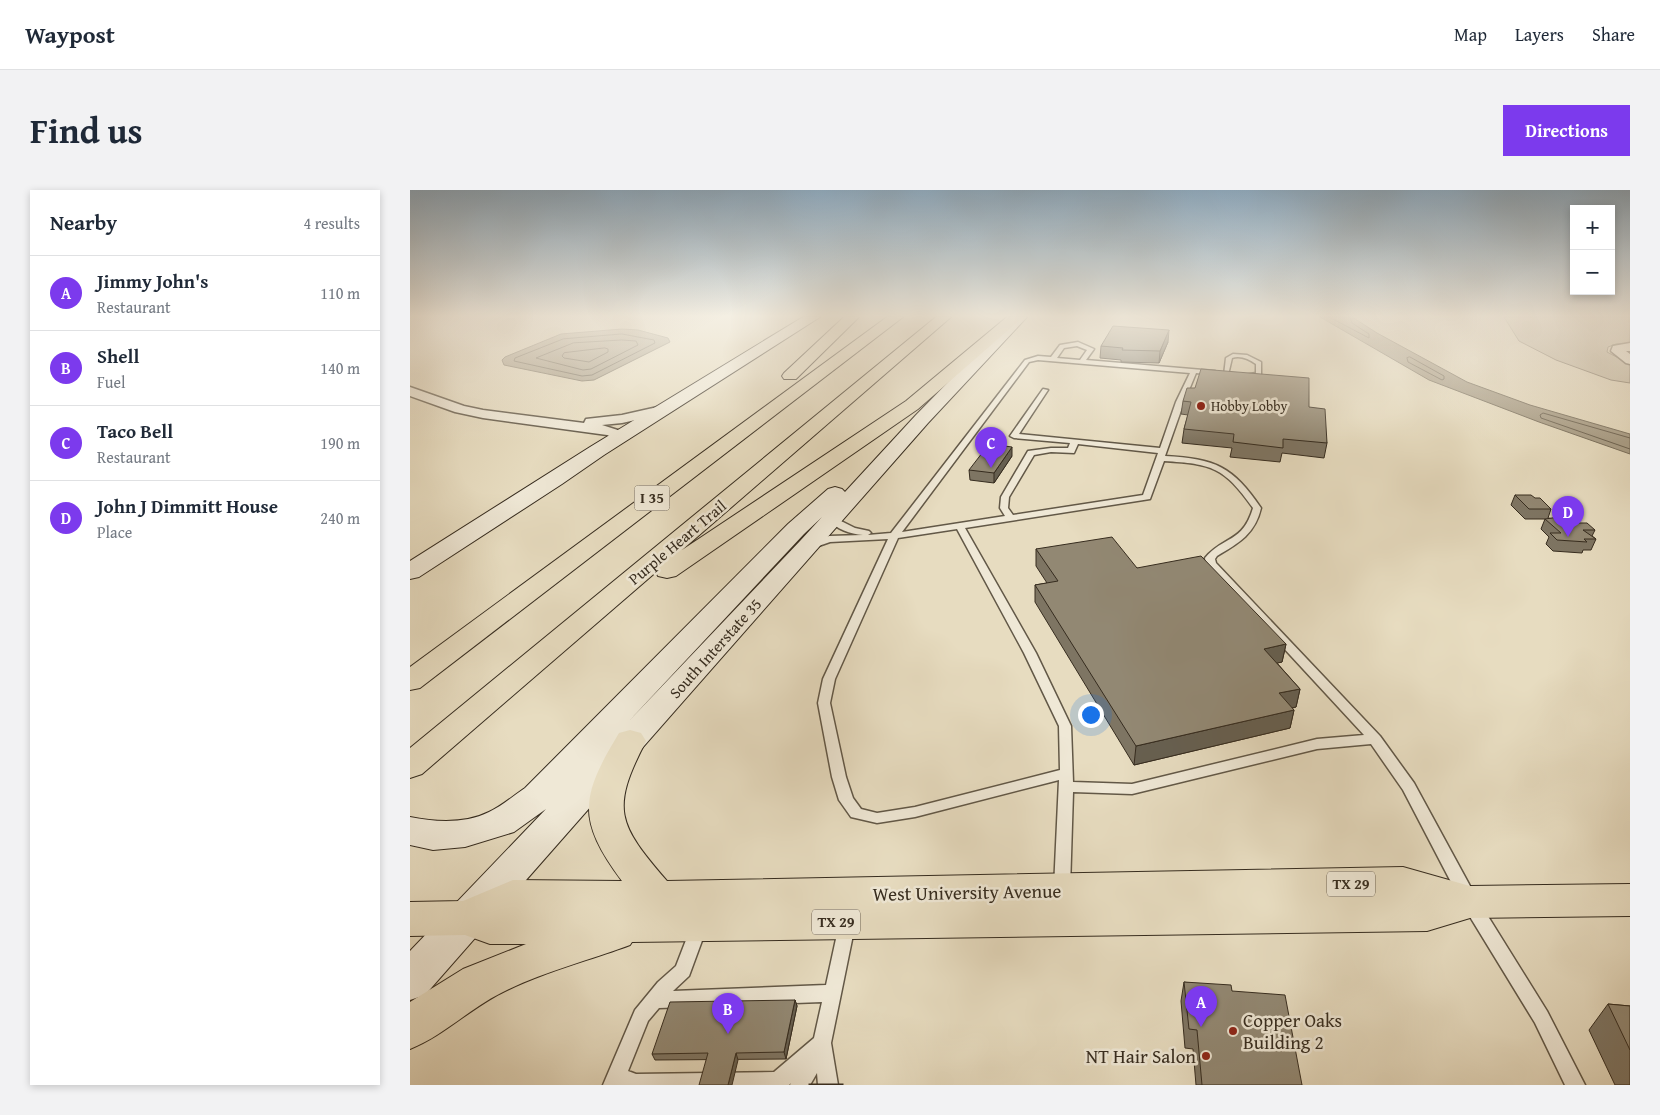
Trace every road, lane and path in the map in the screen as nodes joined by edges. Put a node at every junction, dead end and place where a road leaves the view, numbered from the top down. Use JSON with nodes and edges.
{"nodes":[{"id":1,"x":745,"y":359,"type":"edge"},
{"id":2,"x":807,"y":359,"type":"edge"},
{"id":3,"x":840,"y":359,"type":"edge"},
{"id":4,"x":894,"y":359,"type":"edge"},
{"id":5,"x":968,"y":359,"type":"edge"},
{"id":6,"x":980,"y":359,"type":"edge"},
{"id":7,"x":1084,"y":359,"type":"edge"},
{"id":8,"x":1229,"y":359,"type":"edge"},
{"id":9,"x":1252,"y":359,"type":"edge"},
{"id":10,"x":1053,"y":360,"type":"joint"},
{"id":11,"x":1082,"y":362,"type":"junction"},
{"id":12,"x":1194,"y":371,"type":"junction"},
{"id":13,"x":1226,"y":374,"type":"junction"},
{"id":14,"x":1045,"y":390,"type":"dead end"},
{"id":15,"x":410,"y":391,"type":"edge"},
{"id":16,"x":662,"y":410,"type":"junction"},
{"id":17,"x":922,"y":419,"type":"junction"},
{"id":18,"x":553,"y":422,"type":"junction"},
{"id":19,"x":622,"y":436,"type":"junction"},
{"id":20,"x":1075,"y":442,"type":"junction"},
{"id":21,"x":1162,"y":454,"type":"junction"},
{"id":22,"x":1011,"y":518,"type":"junction"},
{"id":23,"x":833,"y":520,"type":"junction"},
{"id":24,"x":960,"y":526,"type":"junction"},
{"id":25,"x":894,"y":534,"type":"junction"},
{"id":26,"x":808,"y":546,"type":"junction"},
{"id":27,"x":410,"y":572,"type":"edge"},
{"id":28,"x":566,"y":635,"type":"junction"},
{"id":29,"x":410,"y":679,"type":"edge"},
{"id":30,"x":1375,"y":739,"type":"junction"},
{"id":31,"x":630,"y":741,"type":"junction"},
{"id":32,"x":410,"y":766,"type":"edge"},
{"id":33,"x":1066,"y":780,"type":"junction"},
{"id":34,"x":421,"y":834,"type":"edge"},
{"id":35,"x":1062,"y":890,"type":"junction"},
{"id":36,"x":1630,"y":900,"type":"edge"},
{"id":37,"x":1470,"y":902,"type":"junction"},
{"id":38,"x":652,"y":911,"type":"junction"},
{"id":39,"x":466,"y":918,"type":"junction"},
{"id":40,"x":410,"y":919,"type":"edge"},
{"id":41,"x":848,"y":922,"type":"junction"},
{"id":42,"x":700,"y":924,"type":"junction"},
{"id":43,"x":410,"y":980,"type":"edge"},
{"id":44,"x":832,"y":993,"type":"junction"},
{"id":45,"x":654,"y":1000,"type":"junction"},
{"id":46,"x":410,"y":1028,"type":"edge"},
{"id":47,"x":822,"y":1043,"type":"junction"},
{"id":48,"x":615,"y":1080,"type":"edge"},
{"id":49,"x":800,"y":1085,"type":"edge"},
{"id":50,"x":828,"y":1085,"type":"edge"},
{"id":51,"x":1575,"y":1085,"type":"edge"}],
"edges":[{"from":1,"to":16,"type":"main road"},
{"from":2,"to":29,"type":"main road"},
{"from":3,"to":29,"type":"main road","number":"I 35"},
{"from":4,"to":28,"type":"main road","name":"Purple Heart Trail"},
{"from":5,"to":28,"type":"main road"},
{"from":6,"to":17,"type":"main road","name":"South Interstate 35"},
{"from":7,"to":11,"type":"lane"},
{"from":8,"to":13,"type":"lane"},
{"from":9,"to":13,"type":"lane"},
{"from":10,"to":11,"type":"lane"},
{"from":10,"to":25,"type":"lane"},
{"from":11,"to":12,"type":"lane"},
{"from":12,"to":13,"type":"lane"},
{"from":12,"to":21,"type":"lane"},
{"from":14,"to":20,"type":"lane"},
{"from":15,"to":18,"type":"street"},
{"from":16,"to":18,"type":"street"},
{"from":16,"to":19,"type":"main road"},
{"from":17,"to":23,"type":"main road","name":"South Interstate 35"},
{"from":17,"to":34,"type":"main road"},
{"from":18,"to":19,"type":"street"},
{"from":19,"to":27,"type":"main road"},
{"from":20,"to":21,"type":"lane"},
{"from":20,"to":22,"type":"lane"},
{"from":21,"to":22,"type":"lane"},
{"from":21,"to":30,"type":"lane"},
{"from":22,"to":24,"type":"lane"},
{"from":23,"to":25,"type":"lane"},
{"from":23,"to":26,"type":"main road","name":"South Interstate 35"},
{"from":24,"to":25,"type":"lane"},
{"from":24,"to":33,"type":"lane"},
{"from":25,"to":26,"type":"lane"},
{"from":25,"to":33,"type":"lane"},
{"from":26,"to":31,"type":"main road","name":"South Interstate 35"},
{"from":28,"to":32,"type":"main road","name":"Purple Heart Trail"},
{"from":30,"to":33,"type":"lane"},
{"from":30,"to":37,"type":"lane"},
{"from":31,"to":38,"type":"main road"},
{"from":31,"to":39,"type":"main road","name":"South Interstate 35"},
{"from":33,"to":35,"type":"lane"},
{"from":35,"to":37,"type":"main road","name":"West University Avenue","number":"TX 29"},
{"from":35,"to":38,"type":"main road","name":"West University Avenue","number":"TX 29"},
{"from":36,"to":37,"type":"main road","name":"West University Avenue","number":"TX 29"},
{"from":37,"to":41,"type":"main road","name":"West University Avenue","number":"TX 29"},
{"from":37,"to":51,"type":"lane"},
{"from":38,"to":39,"type":"main road","name":"West University Avenue","number":"TX 29"},
{"from":38,"to":42,"type":"main road","name":"West University Avenue","number":"TX 29"},
{"from":38,"to":46,"type":"main road"},
{"from":39,"to":40,"type":"main road","name":"West University Avenue","number":"TX 29"},
{"from":39,"to":43,"type":"main road","name":"South Interstate 35"},
{"from":41,"to":42,"type":"main road","name":"West University Avenue","number":"TX 29"},
{"from":41,"to":44,"type":"lane"},
{"from":42,"to":45,"type":"lane"},
{"from":44,"to":45,"type":"lane"},
{"from":44,"to":47,"type":"lane"},
{"from":45,"to":48,"type":"lane"},
{"from":47,"to":48,"type":"lane"},
{"from":47,"to":49,"type":"lane"},
{"from":47,"to":50,"type":"lane"}]}
